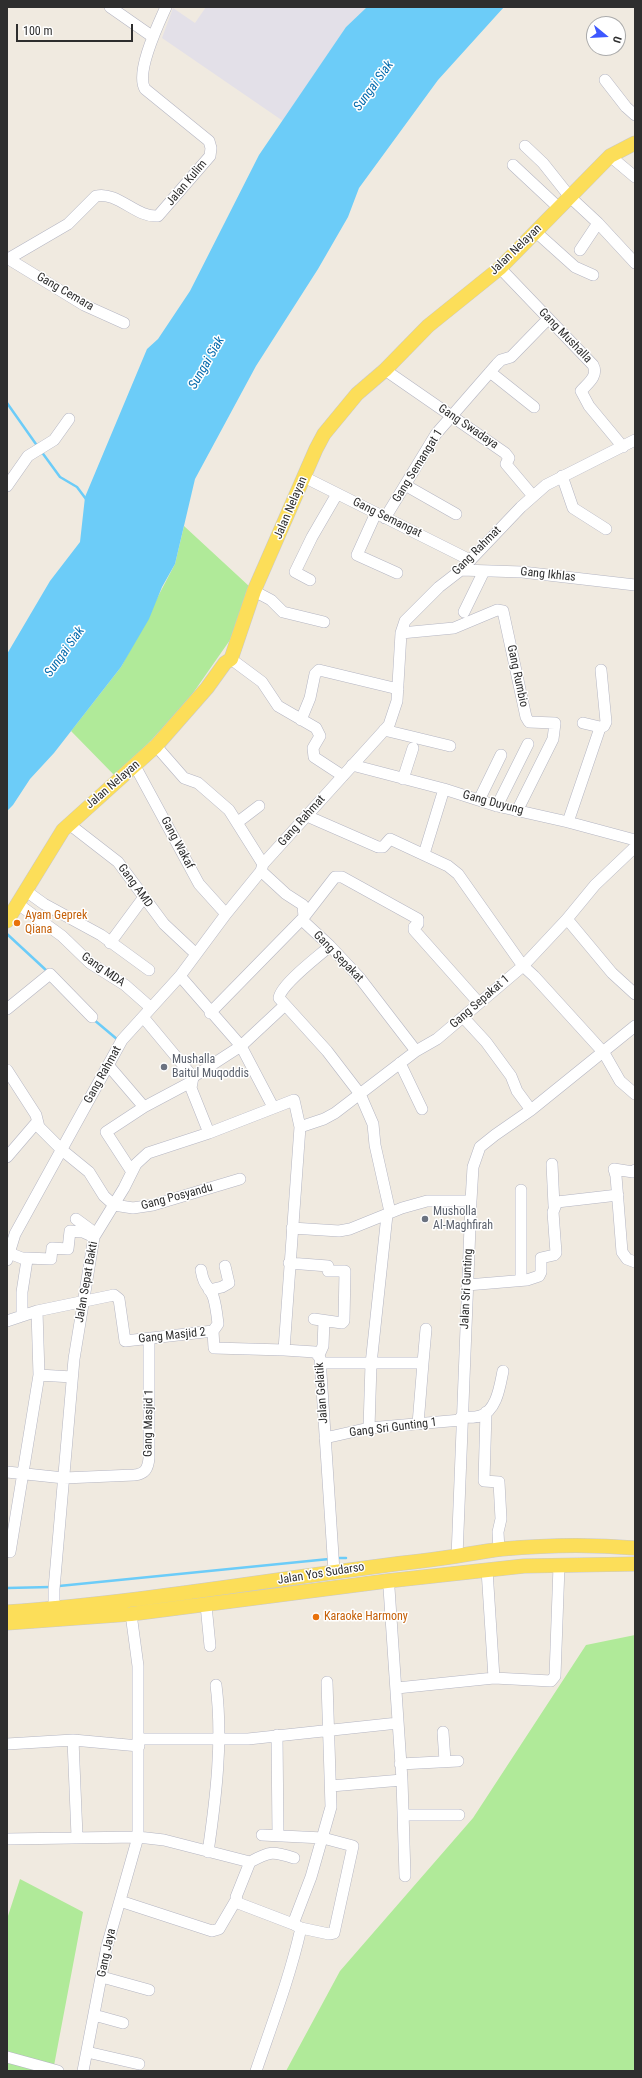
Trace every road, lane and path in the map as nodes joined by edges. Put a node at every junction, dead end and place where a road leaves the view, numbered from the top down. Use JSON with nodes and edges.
{"nodes":[{"id":1,"x":110,"y":7,"type":"edge"},
{"id":2,"x":166,"y":7,"type":"edge"},
{"id":3,"x":153,"y":37,"type":"junction"},
{"id":4,"x":605,"y":80,"type":"dead end"},
{"id":5,"x":635,"y":115,"type":"edge"},
{"id":6,"x":635,"y":143,"type":"edge"},
{"id":7,"x":525,"y":146,"type":"dead end"},
{"id":8,"x":610,"y":156,"type":"junction"},
{"id":9,"x":513,"y":165,"type":"dead end"},
{"id":10,"x":635,"y":177,"type":"edge"},
{"id":11,"x":570,"y":197,"type":"junction"},
{"id":12,"x":559,"y":208,"type":"junction"},
{"id":13,"x":598,"y":223,"type":"junction"},
{"id":14,"x":536,"y":232,"type":"junction"},
{"id":15,"x":580,"y":250,"type":"dead end"},
{"id":16,"x":7,"y":258,"type":"edge"},
{"id":17,"x":635,"y":263,"type":"edge"},
{"id":18,"x":500,"y":268,"type":"junction"},
{"id":19,"x":593,"y":275,"type":"dead end"},
{"id":20,"x":548,"y":319,"type":"junction"},
{"id":21,"x":124,"y":323,"type":"dead end"},
{"id":22,"x":385,"y":370,"type":"junction"},
{"id":23,"x":490,"y":372,"type":"junction"},
{"id":24,"x":534,"y":407,"type":"dead end"},
{"id":25,"x":452,"y":417,"type":"junction"},
{"id":26,"x":69,"y":419,"type":"dead end"},
{"id":27,"x":635,"y":440,"type":"edge"},
{"id":28,"x":623,"y":446,"type":"junction"},
{"id":29,"x":562,"y":476,"type":"junction"},
{"id":30,"x":304,"y":477,"type":"junction"},
{"id":31,"x":405,"y":485,"type":"junction"},
{"id":32,"x":7,"y":486,"type":"edge"},
{"id":33,"x":337,"y":494,"type":"junction"},
{"id":34,"x":533,"y":496,"type":"junction"},
{"id":35,"x":456,"y":514,"type":"dead end"},
{"id":36,"x":380,"y":515,"type":"junction"},
{"id":37,"x":606,"y":529,"type":"dead end"},
{"id":38,"x":470,"y":560,"type":"junction"},
{"id":39,"x":461,"y":570,"type":"junction"},
{"id":40,"x":484,"y":571,"type":"junction"},
{"id":41,"x":397,"y":572,"type":"dead end"},
{"id":42,"x":310,"y":580,"type":"dead end"},
{"id":43,"x":635,"y":585,"type":"edge"},
{"id":44,"x":254,"y":591,"type":"junction"},
{"id":45,"x":464,"y":612,"type":"dead end"},
{"id":46,"x":324,"y":622,"type":"dead end"},
{"id":47,"x":401,"y":632,"type":"junction"},
{"id":48,"x":231,"y":659,"type":"junction"},
{"id":49,"x":601,"y":670,"type":"dead end"},
{"id":50,"x":398,"y":688,"type":"junction"},
{"id":51,"x":301,"y":720,"type":"junction"},
{"id":52,"x":583,"y":723,"type":"dead end"},
{"id":53,"x":600,"y":727,"type":"junction"},
{"id":54,"x":384,"y":730,"type":"junction"},
{"id":55,"x":528,"y":744,"type":"dead end"},
{"id":56,"x":156,"y":746,"type":"junction"},
{"id":57,"x":450,"y":746,"type":"dead end"},
{"id":58,"x":413,"y":748,"type":"dead end"},
{"id":59,"x":501,"y":755,"type":"dead end"},
{"id":60,"x":352,"y":765,"type":"junction"},
{"id":61,"x":135,"y":766,"type":"junction"},
{"id":62,"x":343,"y":776,"type":"junction"},
{"id":63,"x":403,"y":779,"type":"junction"},
{"id":64,"x":444,"y":789,"type":"junction"},
{"id":65,"x":479,"y":800,"type":"junction"},
{"id":66,"x":259,"y":806,"type":"dead end"},
{"id":67,"x":497,"y":806,"type":"junction"},
{"id":68,"x":517,"y":811,"type":"junction"},
{"id":69,"x":307,"y":816,"type":"junction"},
{"id":70,"x":238,"y":822,"type":"junction"},
{"id":71,"x":568,"y":822,"type":"junction"},
{"id":72,"x":69,"y":824,"type":"junction"},
{"id":73,"x":635,"y":840,"type":"edge"},
{"id":74,"x":635,"y":847,"type":"edge"},
{"id":75,"x":424,"y":854,"type":"junction"},
{"id":76,"x":262,"y":868,"type":"junction"},
{"id":77,"x":26,"y":891,"type":"junction"},
{"id":78,"x":144,"y":897,"type":"junction"},
{"id":79,"x":18,"y":904,"type":"junction"},
{"id":80,"x":226,"y":914,"type":"junction"},
{"id":81,"x":303,"y":918,"type":"junction"},
{"id":82,"x":567,"y":919,"type":"junction"},
{"id":83,"x":7,"y":921,"type":"edge"},
{"id":84,"x":110,"y":943,"type":"junction"},
{"id":85,"x":330,"y":946,"type":"junction"},
{"id":86,"x":196,"y":954,"type":"junction"},
{"id":87,"x":523,"y":966,"type":"junction"},
{"id":88,"x":149,"y":970,"type":"dead end"},
{"id":89,"x":180,"y":976,"type":"junction"},
{"id":90,"x":635,"y":994,"type":"edge"},
{"id":91,"x":478,"y":1002,"type":"junction"},
{"id":92,"x":285,"y":1005,"type":"junction"},
{"id":93,"x":150,"y":1007,"type":"junction"},
{"id":94,"x":7,"y":1009,"type":"edge"},
{"id":95,"x":210,"y":1013,"type":"junction"},
{"id":96,"x":92,"y":1017,"type":"dead end"},
{"id":97,"x":143,"y":1017,"type":"junction"},
{"id":98,"x":463,"y":1017,"type":"junction"},
{"id":99,"x":635,"y":1026,"type":"edge"},
{"id":100,"x":241,"y":1046,"type":"junction"},
{"id":101,"x":416,"y":1051,"type":"junction"},
{"id":102,"x":604,"y":1053,"type":"junction"},
{"id":103,"x":400,"y":1063,"type":"junction"},
{"id":104,"x":108,"y":1065,"type":"junction"},
{"id":105,"x":7,"y":1070,"type":"edge"},
{"id":106,"x":192,"y":1080,"type":"junction"},
{"id":107,"x":360,"y":1094,"type":"junction"},
{"id":108,"x":635,"y":1094,"type":"edge"},
{"id":109,"x":144,"y":1107,"type":"junction"},
{"id":110,"x":273,"y":1107,"type":"junction"},
{"id":111,"x":422,"y":1109,"type":"dead end"},
{"id":112,"x":531,"y":1110,"type":"junction"},
{"id":113,"x":37,"y":1122,"type":"junction"},
{"id":114,"x":300,"y":1127,"type":"junction"},
{"id":115,"x":209,"y":1133,"type":"junction"},
{"id":116,"x":62,"y":1150,"type":"junction"},
{"id":117,"x":7,"y":1157,"type":"edge"},
{"id":118,"x":552,"y":1164,"type":"dead end"},
{"id":119,"x":635,"y":1170,"type":"edge"},
{"id":120,"x":132,"y":1172,"type":"junction"},
{"id":121,"x":240,"y":1179,"type":"dead end"},
{"id":122,"x":521,"y":1190,"type":"dead end"},
{"id":123,"x":618,"y":1195,"type":"junction"},
{"id":124,"x":471,"y":1201,"type":"junction"},
{"id":125,"x":114,"y":1205,"type":"junction"},
{"id":126,"x":554,"y":1206,"type":"junction"},
{"id":127,"x":389,"y":1214,"type":"junction"},
{"id":128,"x":76,"y":1219,"type":"dead end"},
{"id":129,"x":292,"y":1228,"type":"junction"},
{"id":130,"x":11,"y":1231,"type":"edge"},
{"id":131,"x":95,"y":1235,"type":"junction"},
{"id":132,"x":8,"y":1256,"type":"edge"},
{"id":133,"x":26,"y":1258,"type":"junction"},
{"id":134,"x":289,"y":1262,"type":"junction"},
{"id":135,"x":635,"y":1262,"type":"edge"},
{"id":136,"x":225,"y":1266,"type":"dead end"},
{"id":137,"x":201,"y":1270,"type":"dead end"},
{"id":138,"x":521,"y":1280,"type":"junction"},
{"id":139,"x":467,"y":1285,"type":"junction"},
{"id":140,"x":209,"y":1290,"type":"junction"},
{"id":141,"x":83,"y":1300,"type":"junction"},
{"id":142,"x":37,"y":1310,"type":"junction"},
{"id":143,"x":22,"y":1316,"type":"junction"},
{"id":144,"x":7,"y":1321,"type":"edge"},
{"id":145,"x":426,"y":1329,"type":"dead end"},
{"id":146,"x":213,"y":1331,"type":"junction"},
{"id":147,"x":149,"y":1339,"type":"junction"},
{"id":148,"x":284,"y":1350,"type":"junction"},
{"id":149,"x":319,"y":1359,"type":"junction"},
{"id":150,"x":423,"y":1363,"type":"junction"},
{"id":151,"x":371,"y":1364,"type":"junction"},
{"id":152,"x":503,"y":1371,"type":"dead end"},
{"id":153,"x":39,"y":1375,"type":"junction"},
{"id":154,"x":72,"y":1377,"type":"junction"},
{"id":155,"x":486,"y":1412,"type":"junction"},
{"id":156,"x":461,"y":1419,"type":"junction"},
{"id":157,"x":418,"y":1424,"type":"junction"},
{"id":158,"x":369,"y":1428,"type":"junction"},
{"id":159,"x":325,"y":1438,"type":"junction"},
{"id":160,"x":7,"y":1472,"type":"edge"},
{"id":161,"x":23,"y":1473,"type":"junction"},
{"id":162,"x":64,"y":1478,"type":"junction"},
{"id":163,"x":635,"y":1548,"type":"edge"},
{"id":164,"x":499,"y":1550,"type":"junction"},
{"id":165,"x":10,"y":1552,"type":"dead end"},
{"id":166,"x":457,"y":1557,"type":"junction"},
{"id":167,"x":333,"y":1563,"type":"junction"},
{"id":168,"x":635,"y":1564,"type":"edge"},
{"id":169,"x":559,"y":1566,"type":"junction"},
{"id":170,"x":487,"y":1570,"type":"junction"},
{"id":171,"x":387,"y":1580,"type":"junction"},
{"id":172,"x":257,"y":1591,"type":"junction"},
{"id":173,"x":206,"y":1605,"type":"junction"},
{"id":174,"x":54,"y":1609,"type":"junction"},
{"id":175,"x":7,"y":1612,"type":"edge"},
{"id":176,"x":131,"y":1614,"type":"junction"},
{"id":177,"x":7,"y":1623,"type":"edge"},
{"id":178,"x":210,"y":1646,"type":"dead end"},
{"id":179,"x":494,"y":1678,"type":"junction"},
{"id":180,"x":327,"y":1682,"type":"dead end"},
{"id":181,"x":216,"y":1685,"type":"dead end"},
{"id":182,"x":397,"y":1688,"type":"junction"},
{"id":183,"x":398,"y":1723,"type":"junction"},
{"id":184,"x":328,"y":1731,"type":"junction"},
{"id":185,"x":443,"y":1732,"type":"dead end"},
{"id":186,"x":277,"y":1735,"type":"junction"},
{"id":187,"x":218,"y":1739,"type":"junction"},
{"id":188,"x":73,"y":1740,"type":"junction"},
{"id":189,"x":139,"y":1742,"type":"junction"},
{"id":190,"x":7,"y":1744,"type":"edge"},
{"id":191,"x":445,"y":1761,"type":"junction"},
{"id":192,"x":458,"y":1761,"type":"dead end"},
{"id":193,"x":400,"y":1764,"type":"junction"},
{"id":194,"x":402,"y":1780,"type":"junction"},
{"id":195,"x":331,"y":1786,"type":"junction"},
{"id":196,"x":403,"y":1815,"type":"junction"},
{"id":197,"x":459,"y":1815,"type":"dead end"},
{"id":198,"x":262,"y":1835,"type":"dead end"},
{"id":199,"x":278,"y":1835,"type":"junction"},
{"id":200,"x":78,"y":1836,"type":"junction"},
{"id":201,"x":138,"y":1837,"type":"junction"},
{"id":202,"x":323,"y":1838,"type":"junction"},
{"id":203,"x":7,"y":1839,"type":"edge"},
{"id":204,"x":208,"y":1852,"type":"junction"},
{"id":205,"x":294,"y":1858,"type":"dead end"},
{"id":206,"x":250,"y":1862,"type":"junction"},
{"id":207,"x":405,"y":1876,"type":"dead end"},
{"id":208,"x":236,"y":1900,"type":"junction"},
{"id":209,"x":120,"y":1901,"type":"junction"},
{"id":210,"x":297,"y":1926,"type":"junction"},
{"id":211,"x":102,"y":1977,"type":"junction"},
{"id":212,"x":149,"y":1990,"type":"dead end"},
{"id":213,"x":94,"y":2015,"type":"junction"},
{"id":214,"x":123,"y":2023,"type":"dead end"},
{"id":215,"x":87,"y":2052,"type":"junction"},
{"id":216,"x":7,"y":2057,"type":"edge"},
{"id":217,"x":139,"y":2064,"type":"dead end"},
{"id":218,"x":58,"y":2071,"type":"edge"},
{"id":219,"x":83,"y":2071,"type":"edge"},
{"id":220,"x":256,"y":2071,"type":"edge"}],
"edges":[{"from":1,"to":3,"type":"street"},
{"from":2,"to":3,"type":"street","name":"Jalan Kulim"},
{"from":3,"to":16,"type":"street","name":"Jalan Kulim"},
{"from":4,"to":5,"type":"street"},
{"from":6,"to":8,"type":"main road","name":"Jalan Nelayan"},
{"from":7,"to":11,"type":"street"},
{"from":8,"to":10,"type":"street"},
{"from":8,"to":11,"type":"main road","name":"Jalan Nelayan"},
{"from":9,"to":12,"type":"street"},
{"from":11,"to":12,"type":"main road","name":"Jalan Nelayan"},
{"from":11,"to":13,"type":"street"},
{"from":12,"to":14,"type":"main road","name":"Jalan Nelayan"},
{"from":13,"to":15,"type":"street"},
{"from":13,"to":17,"type":"street"},
{"from":14,"to":18,"type":"main road","name":"Jalan Nelayan"},
{"from":14,"to":19,"type":"street"},
{"from":16,"to":21,"type":"street","name":"Gang Cemara"},
{"from":18,"to":20,"type":"street","name":"Gang Mushalla"},
{"from":18,"to":22,"type":"main road","name":"Jalan Nelayan"},
{"from":20,"to":23,"type":"street","name":"Gang Semangat 1"},
{"from":20,"to":28,"type":"street","name":"Gang Mushalla"},
{"from":22,"to":25,"type":"street","name":"Gang Swadaya"},
{"from":22,"to":30,"type":"main road","name":"Jalan Nelayan"},
{"from":23,"to":24,"type":"street"},
{"from":23,"to":25,"type":"street","name":"Gang Semangat 1"},
{"from":25,"to":31,"type":"street","name":"Gang Semangat 1"},
{"from":25,"to":34,"type":"street","name":"Gang Swadaya"},
{"from":26,"to":32,"type":"street"},
{"from":27,"to":28,"type":"street","name":"Gang Rahmat"},
{"from":28,"to":29,"type":"street","name":"Gang Rahmat"},
{"from":29,"to":34,"type":"street","name":"Gang Rahmat"},
{"from":29,"to":37,"type":"street"},
{"from":30,"to":33,"type":"street","name":"Gang Semangat"},
{"from":30,"to":44,"type":"main road","name":"Jalan Nelayan"},
{"from":31,"to":35,"type":"street"},
{"from":31,"to":36,"type":"street","name":"Gang Semangat 1"},
{"from":33,"to":36,"type":"street","name":"Gang Semangat"},
{"from":33,"to":42,"type":"street"},
{"from":34,"to":38,"type":"street","name":"Gang Rahmat"},
{"from":36,"to":38,"type":"street","name":"Gang Semangat"},
{"from":36,"to":41,"type":"street","name":"Gang Semangat 1"},
{"from":38,"to":39,"type":"street","name":"Gang Rahmat"},
{"from":39,"to":40,"type":"street","name":"Gang Ikhlas"},
{"from":39,"to":47,"type":"street","name":"Gang Rahmat"},
{"from":40,"to":43,"type":"street","name":"Gang Ikhlas"},
{"from":40,"to":45,"type":"street"},
{"from":44,"to":46,"type":"street"},
{"from":44,"to":48,"type":"main road","name":"Jalan Nelayan"},
{"from":47,"to":50,"type":"street","name":"Gang Rahmat"},
{"from":47,"to":68,"type":"street","name":"Gang Rumbio"},
{"from":48,"to":51,"type":"street"},
{"from":48,"to":56,"type":"main road","name":"Jalan Nelayan"},
{"from":49,"to":53,"type":"street"},
{"from":50,"to":51,"type":"street"},
{"from":50,"to":54,"type":"street","name":"Gang Rahmat"},
{"from":51,"to":62,"type":"street"},
{"from":52,"to":53,"type":"street"},
{"from":53,"to":71,"type":"street"},
{"from":54,"to":57,"type":"street"},
{"from":54,"to":60,"type":"street","name":"Gang Rahmat"},
{"from":55,"to":67,"type":"street"},
{"from":56,"to":61,"type":"main road","name":"Jalan Nelayan"},
{"from":56,"to":70,"type":"street","name":"Gang Sepakat"},
{"from":58,"to":63,"type":"street"},
{"from":59,"to":65,"type":"street"},
{"from":60,"to":62,"type":"street","name":"Gang Rahmat"},
{"from":60,"to":63,"type":"street","name":"Gang Duyung"},
{"from":61,"to":72,"type":"main road","name":"Jalan Nelayan"},
{"from":61,"to":80,"type":"street","name":"Gang Wakaf"},
{"from":62,"to":69,"type":"street","name":"Gang Rahmat"},
{"from":63,"to":64,"type":"street","name":"Gang Duyung"},
{"from":64,"to":65,"type":"street","name":"Gang Duyung"},
{"from":64,"to":75,"type":"street"},
{"from":65,"to":67,"type":"street","name":"Gang Duyung"},
{"from":66,"to":70,"type":"street"},
{"from":67,"to":68,"type":"street","name":"Gang Duyung"},
{"from":68,"to":71,"type":"street","name":"Gang Duyung"},
{"from":69,"to":75,"type":"street"},
{"from":69,"to":76,"type":"street","name":"Gang Rahmat"},
{"from":70,"to":76,"type":"street","name":"Gang Sepakat"},
{"from":71,"to":73,"type":"street","name":"Gang Duyung"},
{"from":72,"to":77,"type":"main road","name":"Jalan Nelayan"},
{"from":72,"to":78,"type":"street","name":"Gang AMD"},
{"from":74,"to":82,"type":"street","name":"Gang Sepakat 1"},
{"from":75,"to":87,"type":"street"},
{"from":76,"to":80,"type":"street","name":"Gang Rahmat"},
{"from":76,"to":81,"type":"street","name":"Gang Sepakat"},
{"from":77,"to":79,"type":"main road","name":"Jalan Nelayan"},
{"from":77,"to":84,"type":"street"},
{"from":78,"to":84,"type":"street"},
{"from":78,"to":86,"type":"street","name":"Gang AMD"},
{"from":79,"to":83,"type":"main road","name":"Jalan Nelayan"},
{"from":79,"to":93,"type":"street","name":"Gang MDA"},
{"from":80,"to":86,"type":"street","name":"Gang Rahmat"},
{"from":81,"to":85,"type":"street","name":"Gang Sepakat"},
{"from":81,"to":91,"type":"street"},
{"from":81,"to":95,"type":"street"},
{"from":82,"to":87,"type":"street","name":"Gang Sepakat 1"},
{"from":82,"to":90,"type":"street"},
{"from":84,"to":88,"type":"street"},
{"from":85,"to":92,"type":"street"},
{"from":85,"to":101,"type":"street","name":"Gang Sepakat"},
{"from":86,"to":89,"type":"street","name":"Gang Rahmat"},
{"from":87,"to":91,"type":"street","name":"Gang Sepakat 1"},
{"from":87,"to":102,"type":"street"},
{"from":89,"to":93,"type":"street","name":"Gang Rahmat"},
{"from":89,"to":95,"type":"street"},
{"from":91,"to":98,"type":"street","name":"Gang Sepakat 1"},
{"from":92,"to":100,"type":"street"},
{"from":92,"to":107,"type":"street"},
{"from":93,"to":97,"type":"street","name":"Gang Rahmat"},
{"from":94,"to":96,"type":"street"},
{"from":95,"to":100,"type":"street"},
{"from":97,"to":104,"type":"street","name":"Gang Rahmat"},
{"from":97,"to":106,"type":"street"},
{"from":98,"to":101,"type":"street","name":"Gang Sepakat 1"},
{"from":98,"to":112,"type":"street"},
{"from":99,"to":102,"type":"street","name":"Jalan Sri Gunting"},
{"from":100,"to":106,"type":"street"},
{"from":100,"to":110,"type":"street"},
{"from":101,"to":103,"type":"street","name":"Gang Sepakat 1"},
{"from":102,"to":108,"type":"street"},
{"from":102,"to":112,"type":"street","name":"Jalan Sri Gunting"},
{"from":103,"to":107,"type":"street","name":"Gang Sepakat 1"},
{"from":103,"to":111,"type":"street"},
{"from":104,"to":109,"type":"street"},
{"from":104,"to":116,"type":"street","name":"Gang Rahmat"},
{"from":105,"to":113,"type":"street"},
{"from":106,"to":109,"type":"street"},
{"from":106,"to":115,"type":"street"},
{"from":107,"to":114,"type":"street","name":"Gang Sepakat 1"},
{"from":107,"to":127,"type":"street"},
{"from":109,"to":120,"type":"street"},
{"from":110,"to":114,"type":"street","name":"Jalan Sepat Bakti"},
{"from":110,"to":115,"type":"street","name":"Jalan Sepat Bakti"},
{"from":112,"to":124,"type":"street","name":"Jalan Sri Gunting"},
{"from":113,"to":116,"type":"street"},
{"from":113,"to":117,"type":"street"},
{"from":114,"to":129,"type":"street"},
{"from":115,"to":120,"type":"street","name":"Jalan Sepat Bakti"},
{"from":116,"to":125,"type":"street"},
{"from":116,"to":130,"type":"street","name":"Gang Rahmat"},
{"from":118,"to":126,"type":"street"},
{"from":119,"to":123,"type":"street"},
{"from":120,"to":125,"type":"street","name":"Jalan Sepat Bakti"},
{"from":121,"to":125,"type":"street","name":"Gang Posyandu"},
{"from":122,"to":138,"type":"street"},
{"from":123,"to":126,"type":"street"},
{"from":123,"to":135,"type":"street"},
{"from":124,"to":127,"type":"street"},
{"from":124,"to":139,"type":"street","name":"Jalan Sri Gunting"},
{"from":125,"to":131,"type":"street","name":"Jalan Sepat Bakti"},
{"from":126,"to":138,"type":"street"},
{"from":127,"to":129,"type":"street"},
{"from":127,"to":151,"type":"street"},
{"from":128,"to":131,"type":"street"},
{"from":129,"to":134,"type":"street"},
{"from":130,"to":132,"type":"street","name":"Gang Rahmat"},
{"from":131,"to":133,"type":"street"},
{"from":131,"to":141,"type":"street","name":"Jalan Sepat Bakti"},
{"from":132,"to":133,"type":"street"},
{"from":133,"to":143,"type":"street"},
{"from":134,"to":148,"type":"street"},
{"from":134,"to":149,"type":"street"},
{"from":136,"to":140,"type":"street"},
{"from":137,"to":140,"type":"street"},
{"from":138,"to":139,"type":"street"},
{"from":139,"to":156,"type":"street","name":"Jalan Sri Gunting"},
{"from":140,"to":146,"type":"street"},
{"from":141,"to":142,"type":"street"},
{"from":141,"to":147,"type":"street","name":"Gang Masjid 2"},
{"from":141,"to":154,"type":"street","name":"Jalan Sepat Bakti"},
{"from":142,"to":143,"type":"street"},
{"from":142,"to":153,"type":"street"},
{"from":143,"to":144,"type":"street"},
{"from":145,"to":150,"type":"street"},
{"from":146,"to":147,"type":"street","name":"Gang Masjid 2"},
{"from":146,"to":148,"type":"street","name":"Gang Masjid 2"},
{"from":147,"to":162,"type":"street","name":"Gang Masjid 1"},
{"from":148,"to":149,"type":"street","name":"Jalan Gelatik"},
{"from":149,"to":151,"type":"street"},
{"from":149,"to":159,"type":"street","name":"Jalan Gelatik"},
{"from":150,"to":151,"type":"street"},
{"from":150,"to":157,"type":"street"},
{"from":151,"to":158,"type":"street"},
{"from":152,"to":155,"type":"street"},
{"from":153,"to":154,"type":"street"},
{"from":153,"to":161,"type":"street"},
{"from":154,"to":162,"type":"street","name":"Jalan Sepat Bakti"},
{"from":155,"to":156,"type":"street","name":"Gang Sri Gunting 1"},
{"from":155,"to":164,"type":"street"},
{"from":156,"to":157,"type":"street","name":"Gang Sri Gunting 1"},
{"from":156,"to":166,"type":"street","name":"Jalan Sri Gunting"},
{"from":157,"to":158,"type":"street","name":"Gang Sri Gunting 1"},
{"from":158,"to":159,"type":"street","name":"Gang Sri Gunting 1"},
{"from":159,"to":167,"type":"street","name":"Jalan Gelatik"},
{"from":160,"to":161,"type":"street"},
{"from":161,"to":162,"type":"street"},
{"from":161,"to":165,"type":"street"},
{"from":162,"to":174,"type":"street","name":"Jalan Sepat Bakti"},
{"from":163,"to":164,"type":"main road","name":"Jalan Yos Sudarso"},
{"from":164,"to":166,"type":"main road","name":"Jalan Yos Sudarso"},
{"from":166,"to":167,"type":"main road","name":"Jalan Yos Sudarso"},
{"from":167,"to":172,"type":"main road","name":"Jalan Yos Sudarso"},
{"from":168,"to":169,"type":"main road","name":"Jalan Yos Sudarso"},
{"from":169,"to":170,"type":"main road","name":"Jalan Yos Sudarso"},
{"from":169,"to":179,"type":"street"},
{"from":170,"to":171,"type":"main road","name":"Jalan Yos Sudarso"},
{"from":170,"to":179,"type":"street"},
{"from":171,"to":172,"type":"main road","name":"Jalan Yos Sudarso"},
{"from":171,"to":182,"type":"street"},
{"from":172,"to":173,"type":"main road","name":"Jalan Yos Sudarso"},
{"from":172,"to":174,"type":"main road","name":"Jalan Yos Sudarso"},
{"from":173,"to":176,"type":"main road","name":"Jalan Yos Sudarso"},
{"from":173,"to":178,"type":"street"},
{"from":174,"to":175,"type":"main road","name":"Jalan Yos Sudarso"},
{"from":176,"to":177,"type":"main road","name":"Jalan Yos Sudarso"},
{"from":176,"to":189,"type":"street","name":"Gang Jaya"},
{"from":179,"to":182,"type":"street"},
{"from":180,"to":184,"type":"street"},
{"from":181,"to":187,"type":"street"},
{"from":182,"to":183,"type":"street"},
{"from":183,"to":184,"type":"street"},
{"from":183,"to":193,"type":"street"},
{"from":184,"to":186,"type":"street"},
{"from":184,"to":195,"type":"street"},
{"from":185,"to":191,"type":"street"},
{"from":186,"to":187,"type":"street"},
{"from":186,"to":199,"type":"street"},
{"from":187,"to":189,"type":"street"},
{"from":187,"to":204,"type":"street"},
{"from":188,"to":189,"type":"street"},
{"from":188,"to":190,"type":"street"},
{"from":188,"to":200,"type":"street"},
{"from":189,"to":201,"type":"street","name":"Gang Jaya"},
{"from":191,"to":192,"type":"street"},
{"from":191,"to":193,"type":"street"},
{"from":193,"to":194,"type":"street"},
{"from":194,"to":195,"type":"street"},
{"from":194,"to":196,"type":"street"},
{"from":195,"to":202,"type":"street"},
{"from":196,"to":197,"type":"street"},
{"from":196,"to":207,"type":"street"},
{"from":198,"to":199,"type":"street"},
{"from":199,"to":202,"type":"street"},
{"from":200,"to":201,"type":"street"},
{"from":200,"to":203,"type":"street"},
{"from":201,"to":204,"type":"street"},
{"from":201,"to":209,"type":"street","name":"Gang Jaya"},
{"from":202,"to":210,"type":"street"},
{"from":202,"to":210,"type":"street"},
{"from":204,"to":206,"type":"street"},
{"from":205,"to":206,"type":"street"},
{"from":206,"to":208,"type":"street"},
{"from":208,"to":209,"type":"street"},
{"from":208,"to":210,"type":"street"},
{"from":209,"to":211,"type":"street","name":"Gang Jaya"},
{"from":210,"to":220,"type":"street"},
{"from":211,"to":212,"type":"street"},
{"from":211,"to":213,"type":"street","name":"Gang Jaya"},
{"from":213,"to":214,"type":"street"},
{"from":213,"to":215,"type":"street","name":"Gang Jaya"},
{"from":215,"to":217,"type":"street"},
{"from":215,"to":219,"type":"street","name":"Gang Jaya"},
{"from":216,"to":218,"type":"street"}]}
